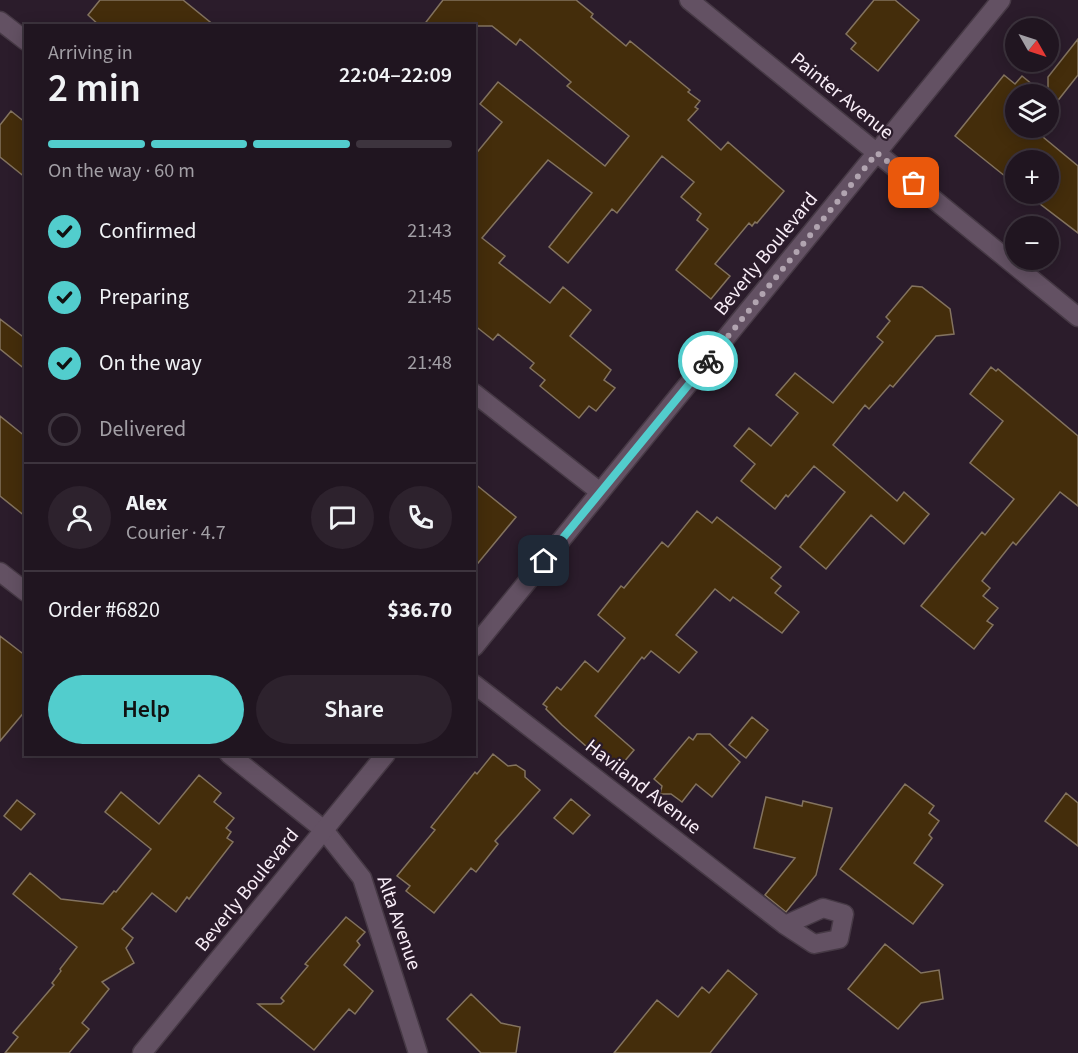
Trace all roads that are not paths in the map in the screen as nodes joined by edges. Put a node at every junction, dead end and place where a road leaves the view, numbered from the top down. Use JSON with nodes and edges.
{"nodes":[{"id":1,"x":689,"y":0,"type":"edge"},
{"id":2,"x":1000,"y":0,"type":"edge"},
{"id":3,"x":0,"y":21,"type":"edge"},
{"id":4,"x":24,"y":39,"type":"edge"},
{"id":5,"x":877,"y":153,"type":"junction"},
{"id":6,"x":1078,"y":317,"type":"edge"},
{"id":7,"x":476,"y":395,"type":"edge"},
{"id":8,"x":600,"y":492,"type":"junction"},
{"id":9,"x":0,"y":572,"type":"edge"},
{"id":10,"x":24,"y":590,"type":"edge"},
{"id":11,"x":476,"y":645,"type":"edge"},
{"id":12,"x":476,"y":686,"type":"edge"},
{"id":13,"x":232,"y":756,"type":"edge"},
{"id":14,"x":384,"y":756,"type":"edge"},
{"id":15,"x":324,"y":830,"type":"junction"},
{"id":16,"x":785,"y":925,"type":"dead end"},
{"id":17,"x":142,"y":1053,"type":"edge"},
{"id":18,"x":418,"y":1053,"type":"edge"}],
"edges":[{"from":1,"to":5,"type":"street","name":"Painter Avenue"},
{"from":2,"to":5,"type":"street","name":"Beverly Boulevard"},
{"from":3,"to":4,"type":"street"},
{"from":5,"to":6,"type":"street","name":"Painter Avenue"},
{"from":5,"to":8,"type":"street","name":"Beverly Boulevard"},
{"from":7,"to":8,"type":"street"},
{"from":8,"to":11,"type":"street","name":"Beverly Boulevard"},
{"from":9,"to":10,"type":"street"},
{"from":12,"to":16,"type":"street","name":"Haviland Avenue"},
{"from":13,"to":15,"type":"street","name":"Alta Avenue"},
{"from":14,"to":15,"type":"street","name":"Beverly Boulevard"},
{"from":15,"to":17,"type":"street","name":"Beverly Boulevard"},
{"from":15,"to":18,"type":"street","name":"Alta Avenue"}]}
